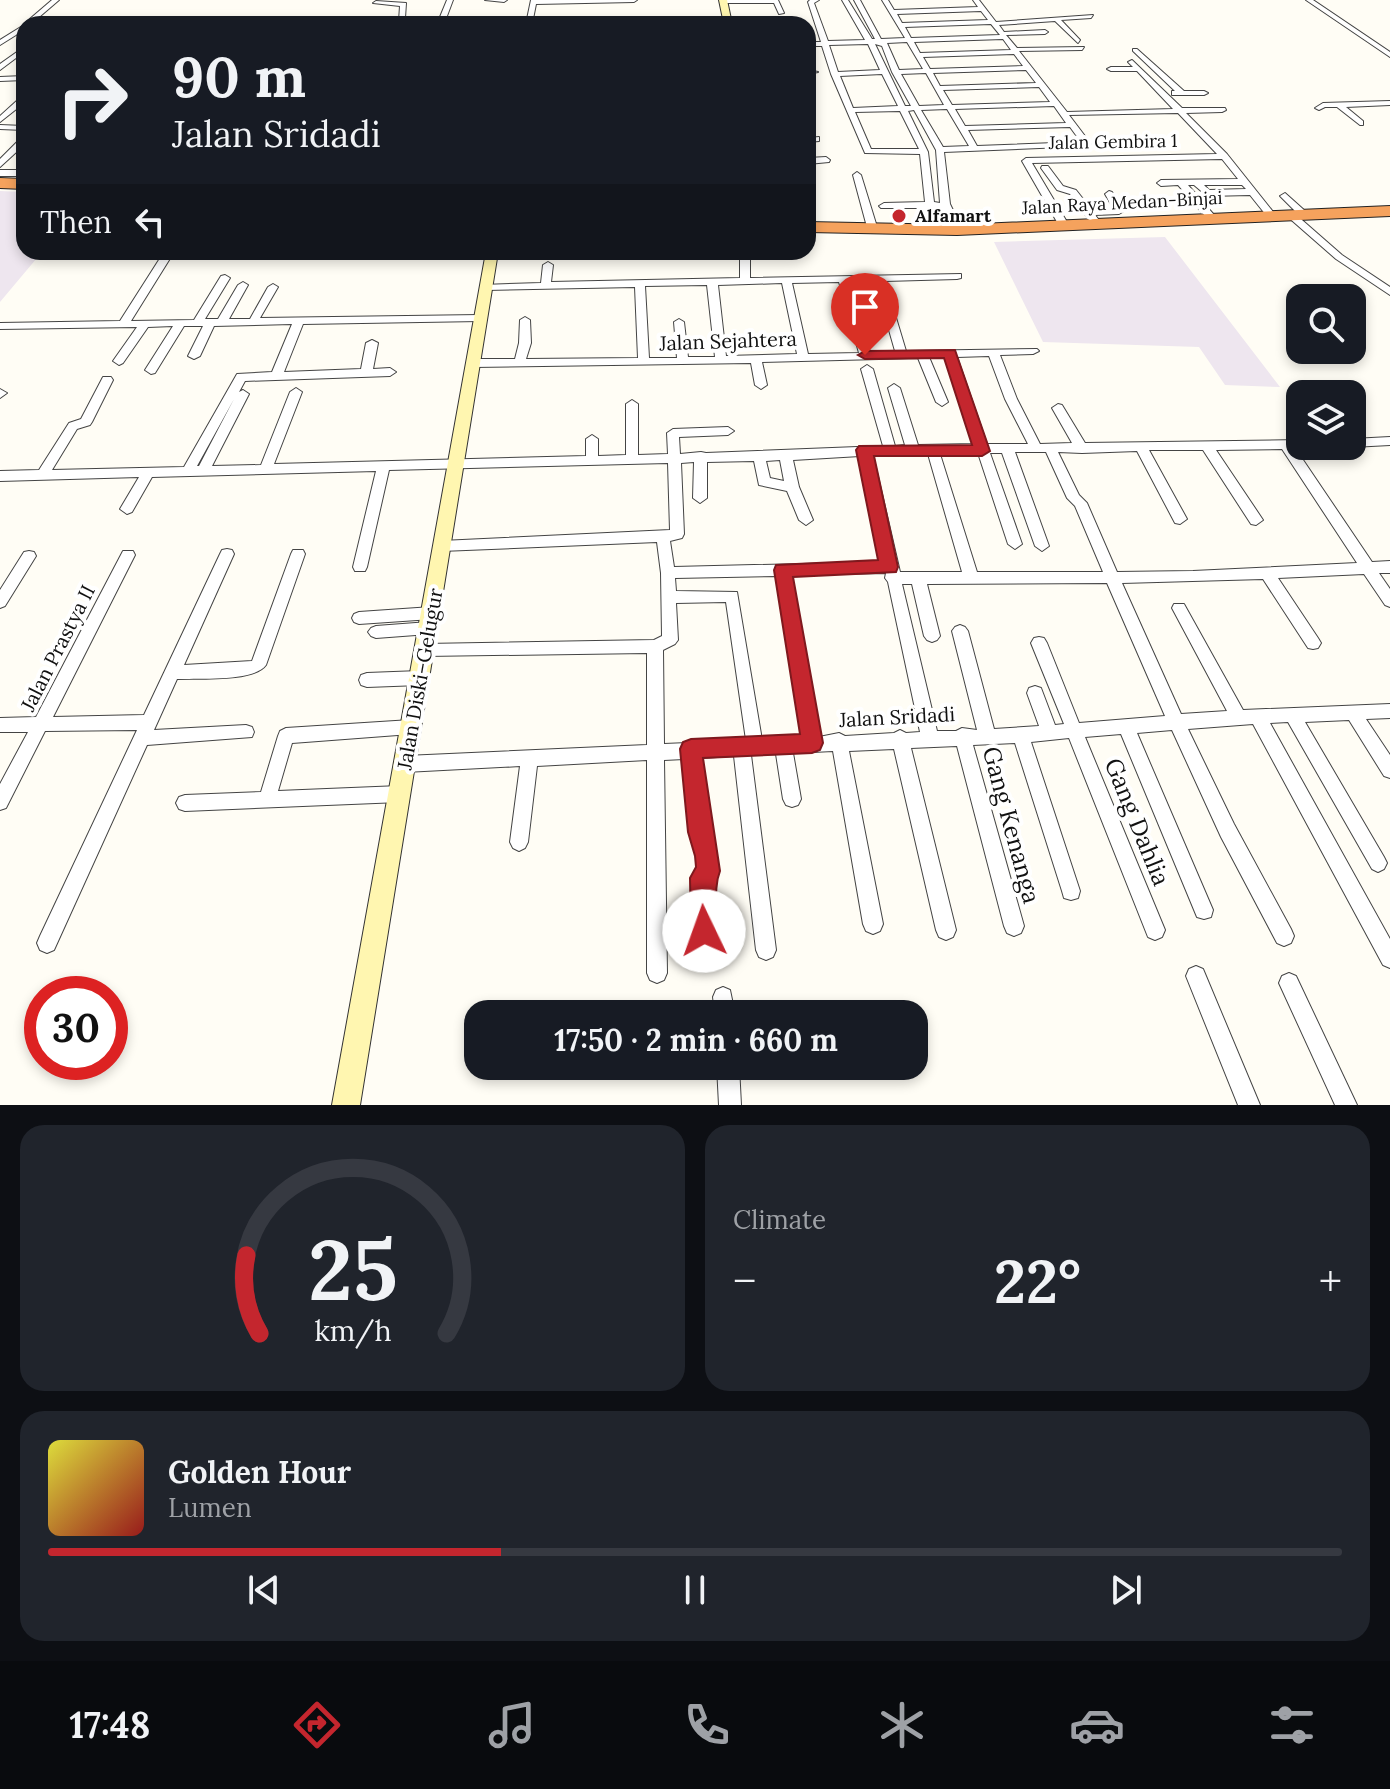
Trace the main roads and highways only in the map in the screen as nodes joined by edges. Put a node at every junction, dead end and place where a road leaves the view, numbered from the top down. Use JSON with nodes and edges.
{"nodes":[{"id":1,"x":1390,"y":209,"type":"edge"},
{"id":2,"x":1296,"y":214,"type":"junction"},
{"id":3,"x":816,"y":225,"type":"edge"},
{"id":4,"x":816,"y":225,"type":"edge"},
{"id":5,"x":491,"y":260,"type":"edge"},
{"id":6,"x":346,"y":1105,"type":"edge"}],
"edges":[{"from":1,"to":2,"type":"highway","name":"Jalan Raya Medan-Binjai"},
{"from":2,"to":3,"type":"highway","name":"Jalan Raya Medan-Binjai"},
{"from":2,"to":4,"type":"highway","name":"Jalan Raya Medan-Binjai"},
{"from":5,"to":6,"type":"main road","name":"Jalan Diski–Gelugur"}]}
